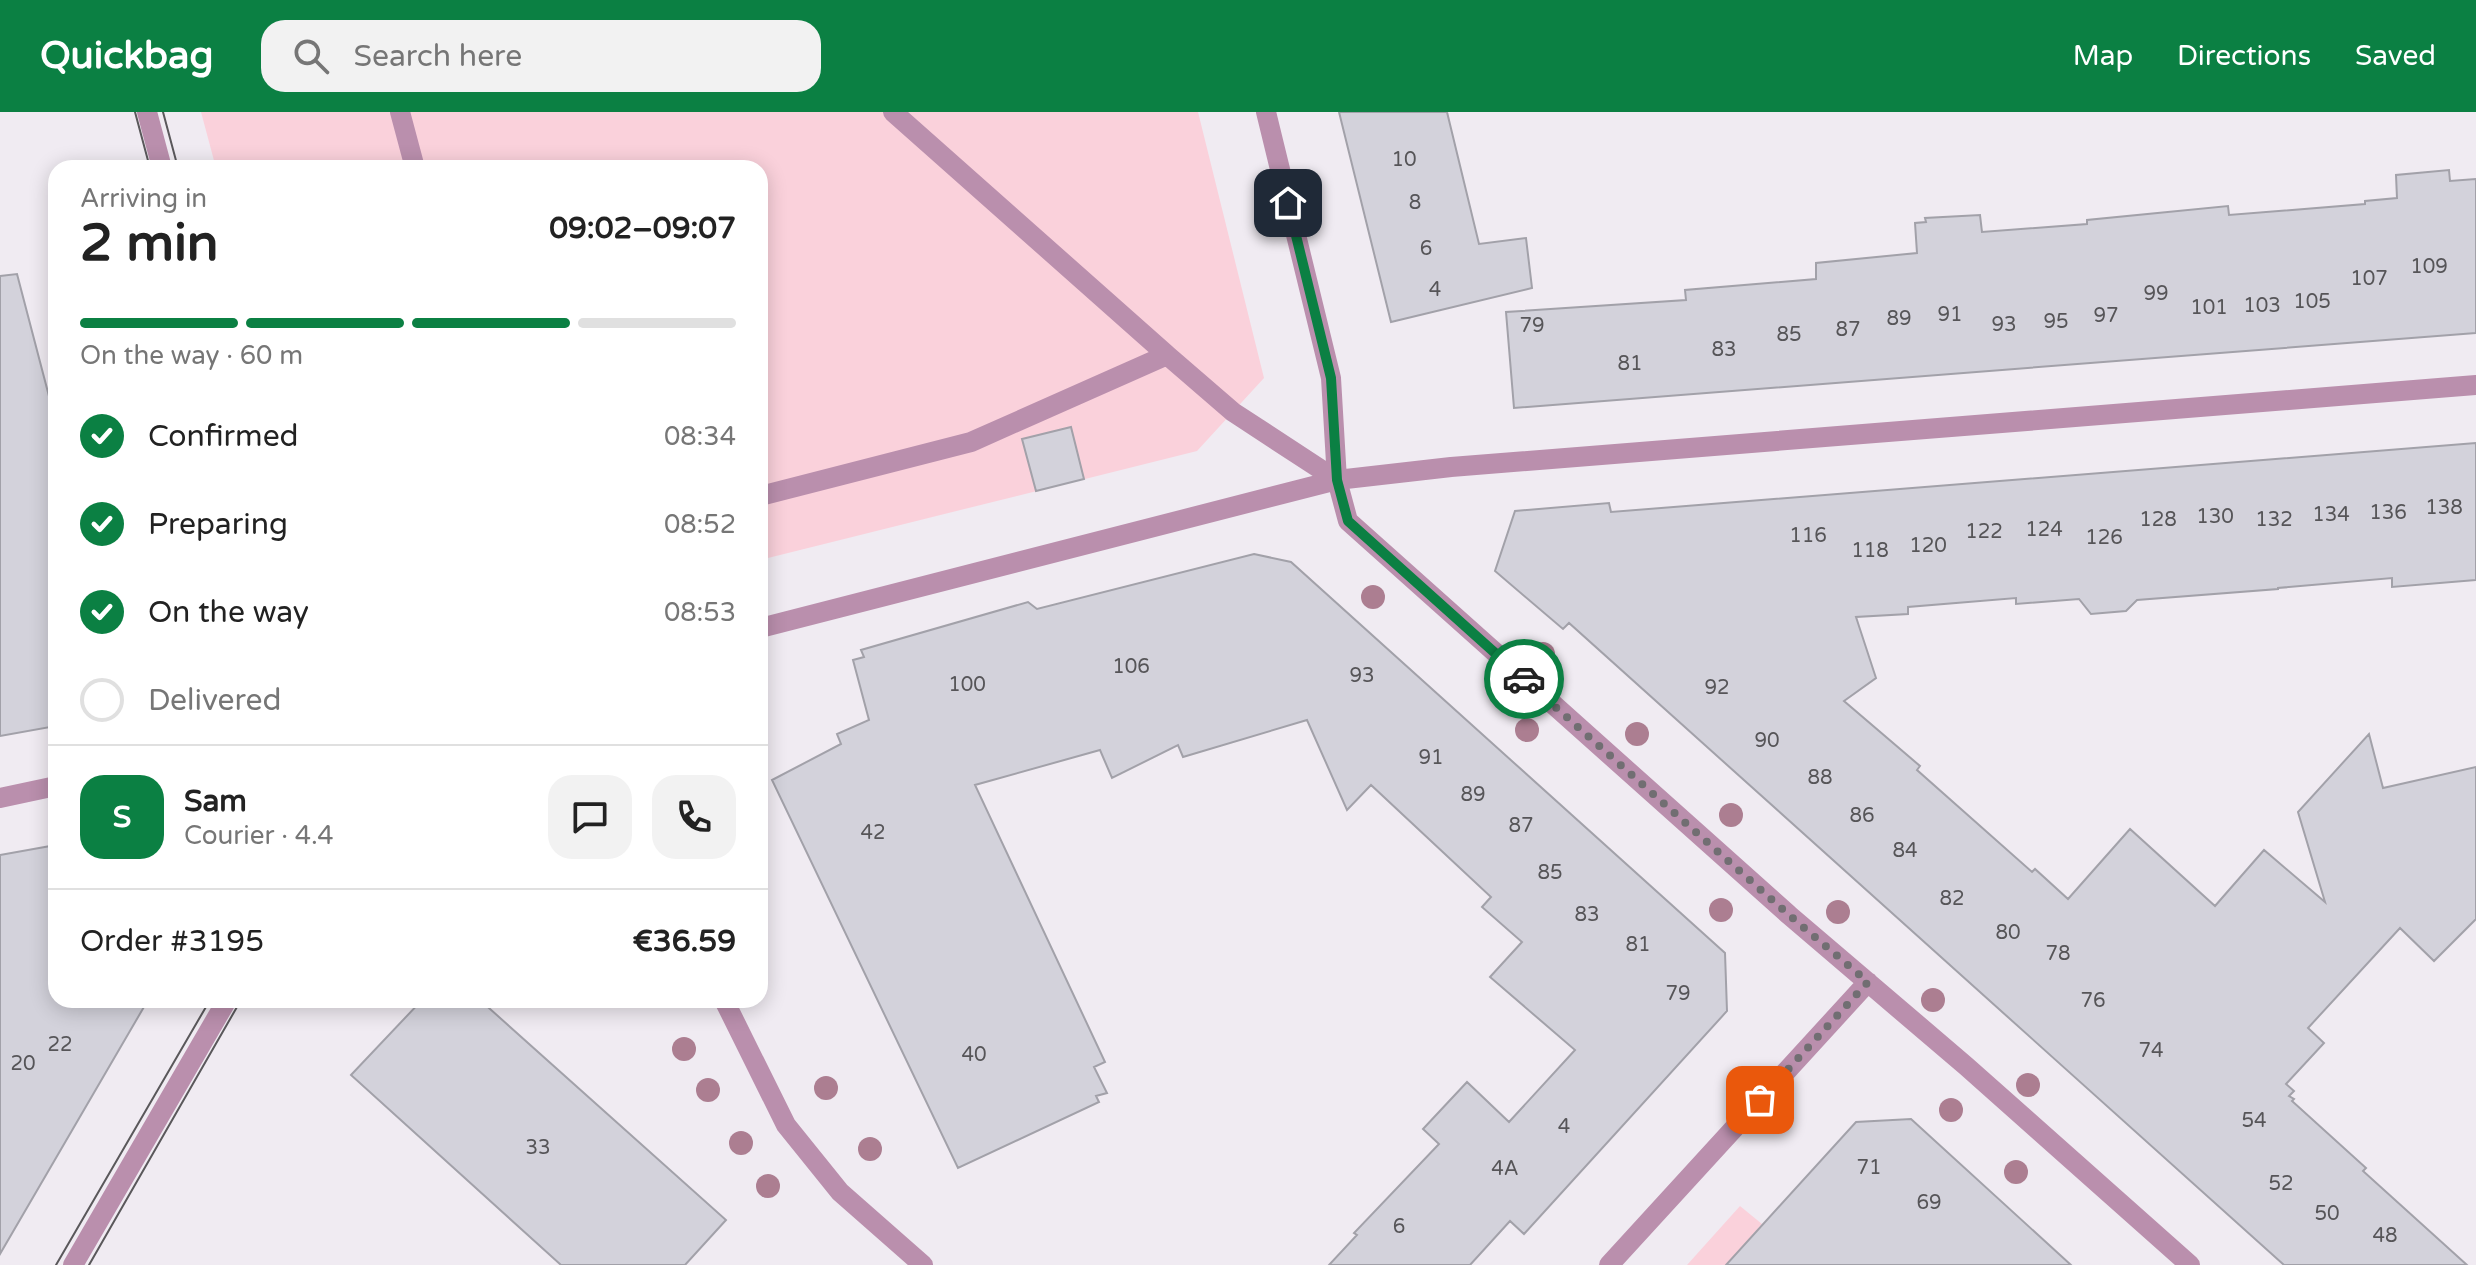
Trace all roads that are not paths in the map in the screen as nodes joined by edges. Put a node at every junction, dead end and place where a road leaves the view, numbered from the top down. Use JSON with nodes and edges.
{"nodes":[{"id":1,"x":147,"y":112,"type":"edge"},
{"id":2,"x":400,"y":112,"type":"edge"},
{"id":3,"x":893,"y":112,"type":"edge"},
{"id":4,"x":1266,"y":112,"type":"edge"},
{"id":5,"x":160,"y":160,"type":"edge"},
{"id":6,"x":413,"y":160,"type":"edge"},
{"id":7,"x":1167,"y":355,"type":"junction"},
{"id":8,"x":2476,"y":385,"type":"edge"},
{"id":9,"x":1337,"y":480,"type":"junction"},
{"id":10,"x":768,"y":494,"type":"edge"},
{"id":11,"x":768,"y":626,"type":"edge"},
{"id":12,"x":48,"y":788,"type":"edge"},
{"id":13,"x":0,"y":798,"type":"edge"},
{"id":14,"x":1868,"y":982,"type":"junction"},
{"id":15,"x":222,"y":1008,"type":"edge"},
{"id":16,"x":728,"y":1008,"type":"edge"},
{"id":17,"x":73,"y":1265,"type":"edge"},
{"id":18,"x":923,"y":1265,"type":"edge"},
{"id":19,"x":1609,"y":1265,"type":"edge"},
{"id":20,"x":2190,"y":1265,"type":"edge"}],
"edges":[{"from":1,"to":5,"type":"street"},
{"from":2,"to":6,"type":"street"},
{"from":3,"to":7,"type":"street"},
{"from":4,"to":9,"type":"street"},
{"from":7,"to":9,"type":"street"},
{"from":7,"to":10,"type":"street"},
{"from":8,"to":9,"type":"street"},
{"from":9,"to":11,"type":"street"},
{"from":9,"to":14,"type":"street"},
{"from":12,"to":13,"type":"street"},
{"from":14,"to":19,"type":"street"},
{"from":14,"to":20,"type":"street"},
{"from":15,"to":17,"type":"street"},
{"from":16,"to":18,"type":"street"}]}
